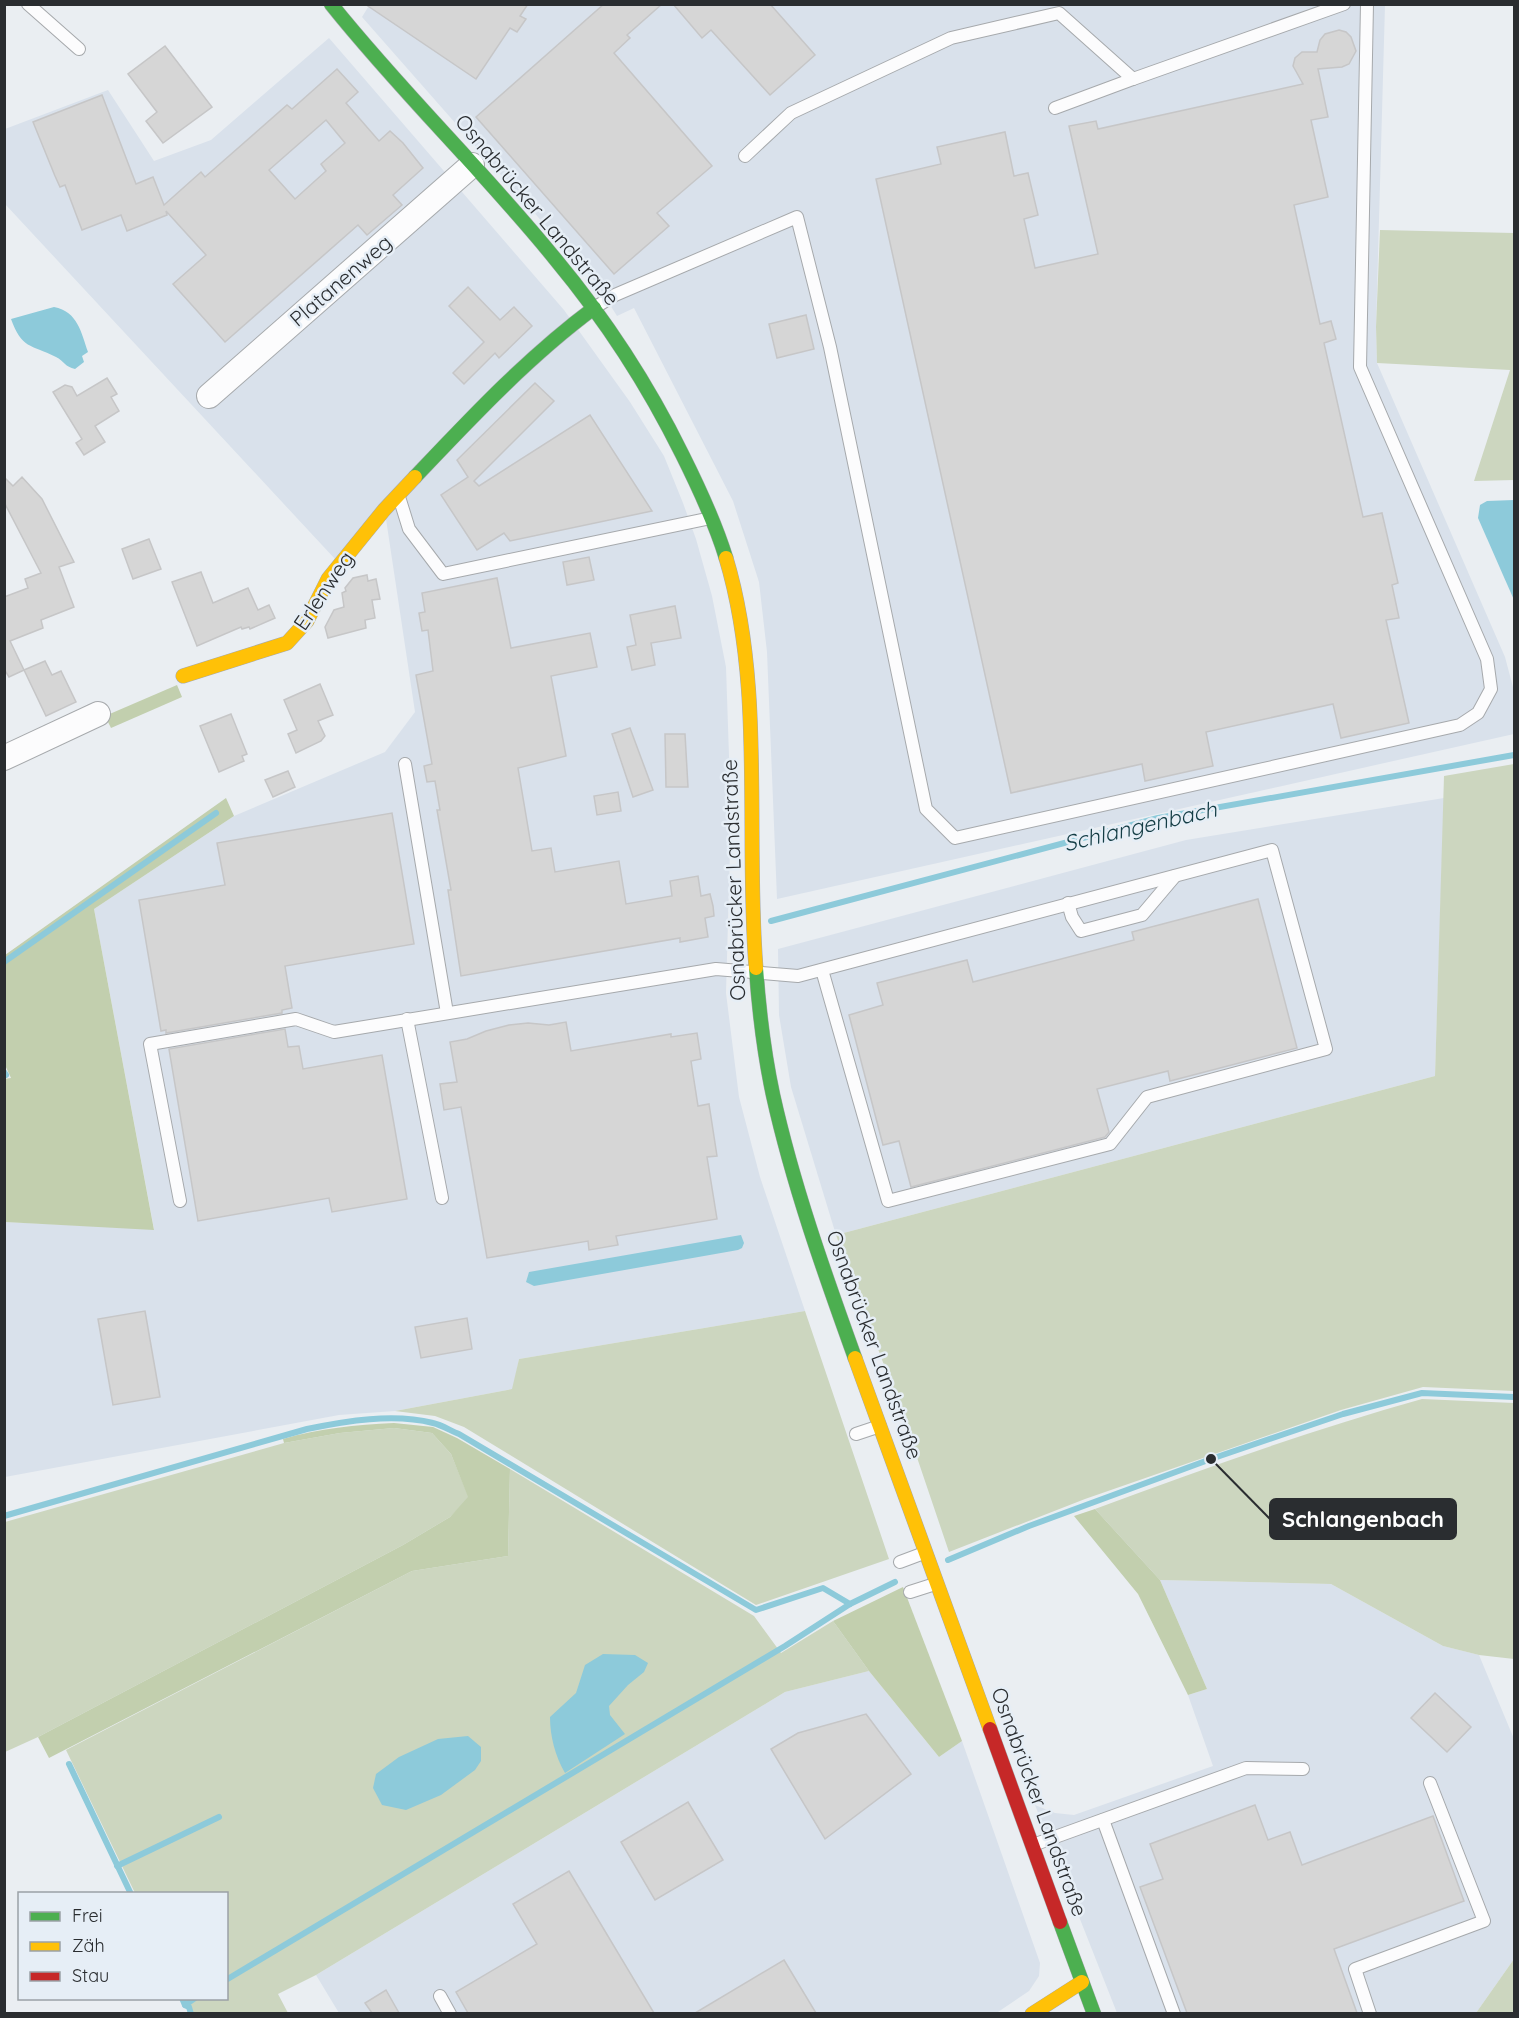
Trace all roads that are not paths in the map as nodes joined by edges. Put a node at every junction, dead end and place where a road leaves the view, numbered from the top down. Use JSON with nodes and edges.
{"nodes":[{"id":1,"x":28,"y":4,"type":"edge"},
{"id":2,"x":1344,"y":4,"type":"edge"},
{"id":3,"x":1367,"y":4,"type":"edge"},
{"id":4,"x":345,"y":10,"type":"edge"},
{"id":5,"x":79,"y":49,"type":"dead end"},
{"id":6,"x":1132,"y":79,"type":"junction"},
{"id":7,"x":1055,"y":108,"type":"dead end"},
{"id":8,"x":745,"y":156,"type":"dead end"},
{"id":9,"x":472,"y":165,"type":"junction"},
{"id":10,"x":594,"y":308,"type":"junction"},
{"id":11,"x":209,"y":396,"type":"dead end"},
{"id":12,"x":398,"y":495,"type":"junction"},
{"id":13,"x":712,"y":518,"type":"junction"},
{"id":14,"x":183,"y":676,"type":"dead end"},
{"id":15,"x":98,"y":714,"type":"dead end"},
{"id":16,"x":4,"y":759,"type":"edge"},
{"id":17,"x":405,"y":764,"type":"dead end"},
{"id":18,"x":1175,"y":876,"type":"junction"},
{"id":19,"x":1068,"y":903,"type":"junction"},
{"id":20,"x":822,"y":970,"type":"junction"},
{"id":21,"x":754,"y":973,"type":"junction"},
{"id":22,"x":447,"y":1013,"type":"junction"},
{"id":23,"x":407,"y":1019,"type":"junction"},
{"id":24,"x":442,"y":1198,"type":"dead end"},
{"id":25,"x":180,"y":1201,"type":"dead end"},
{"id":26,"x":880,"y":1426,"type":"junction"},
{"id":27,"x":856,"y":1434,"type":"dead end"},
{"id":28,"x":926,"y":1553,"type":"junction"},
{"id":29,"x":900,"y":1562,"type":"dead end"},
{"id":30,"x":937,"y":1583,"type":"junction"},
{"id":31,"x":910,"y":1592,"type":"dead end"},
{"id":32,"x":1303,"y":1769,"type":"dead end"},
{"id":33,"x":1430,"y":1783,"type":"dead end"},
{"id":34,"x":1102,"y":1820,"type":"junction"},
{"id":35,"x":1032,"y":1845,"type":"junction"},
{"id":36,"x":1082,"y":1982,"type":"junction"},
{"id":37,"x":440,"y":1996,"type":"dead end"},
{"id":38,"x":450,"y":2013,"type":"edge"},
{"id":39,"x":1032,"y":2013,"type":"edge"},
{"id":40,"x":1094,"y":2013,"type":"edge"},
{"id":41,"x":1174,"y":2013,"type":"edge"},
{"id":42,"x":1370,"y":2013,"type":"edge"}],
"edges":[{"from":1,"to":5,"type":"lane"},
{"from":2,"to":6,"type":"lane"},
{"from":3,"to":10,"type":"lane"},
{"from":4,"to":9,"type":"street","name":"Osnabrücker Landstraße"},
{"from":6,"to":7,"type":"lane"},
{"from":6,"to":8,"type":"lane"},
{"from":9,"to":10,"type":"street","name":"Osnabrücker Landstraße"},
{"from":9,"to":11,"type":"street","name":"Platanenweg"},
{"from":10,"to":12,"type":"street"},
{"from":10,"to":13,"type":"street","name":"Osnabrücker Landstraße"},
{"from":12,"to":13,"type":"lane"},
{"from":12,"to":14,"type":"street","name":"Erlenweg"},
{"from":13,"to":21,"type":"street","name":"Osnabrücker Landstraße"},
{"from":15,"to":16,"type":"street"},
{"from":17,"to":22,"type":"lane"},
{"from":18,"to":19,"type":"lane"},
{"from":18,"to":19,"type":"lane"},
{"from":18,"to":20,"type":"lane"},
{"from":19,"to":20,"type":"lane"},
{"from":20,"to":21,"type":"lane"},
{"from":21,"to":22,"type":"lane"},
{"from":21,"to":26,"type":"street","name":"Osnabrücker Landstraße"},
{"from":22,"to":23,"type":"lane"},
{"from":23,"to":24,"type":"lane"},
{"from":23,"to":25,"type":"lane"},
{"from":26,"to":27,"type":"lane"},
{"from":26,"to":28,"type":"street","name":"Osnabrücker Landstraße"},
{"from":28,"to":29,"type":"lane"},
{"from":28,"to":30,"type":"street","name":"Osnabrücker Landstraße"},
{"from":30,"to":31,"type":"lane"},
{"from":30,"to":35,"type":"street","name":"Osnabrücker Landstraße"},
{"from":32,"to":34,"type":"lane"},
{"from":33,"to":42,"type":"lane"},
{"from":34,"to":35,"type":"lane"},
{"from":34,"to":41,"type":"lane"},
{"from":35,"to":36,"type":"street","name":"Osnabrücker Landstraße"},
{"from":36,"to":39,"type":"street"},
{"from":36,"to":40,"type":"street","name":"Osnabrücker Landstraße"},
{"from":37,"to":38,"type":"lane"}]}
